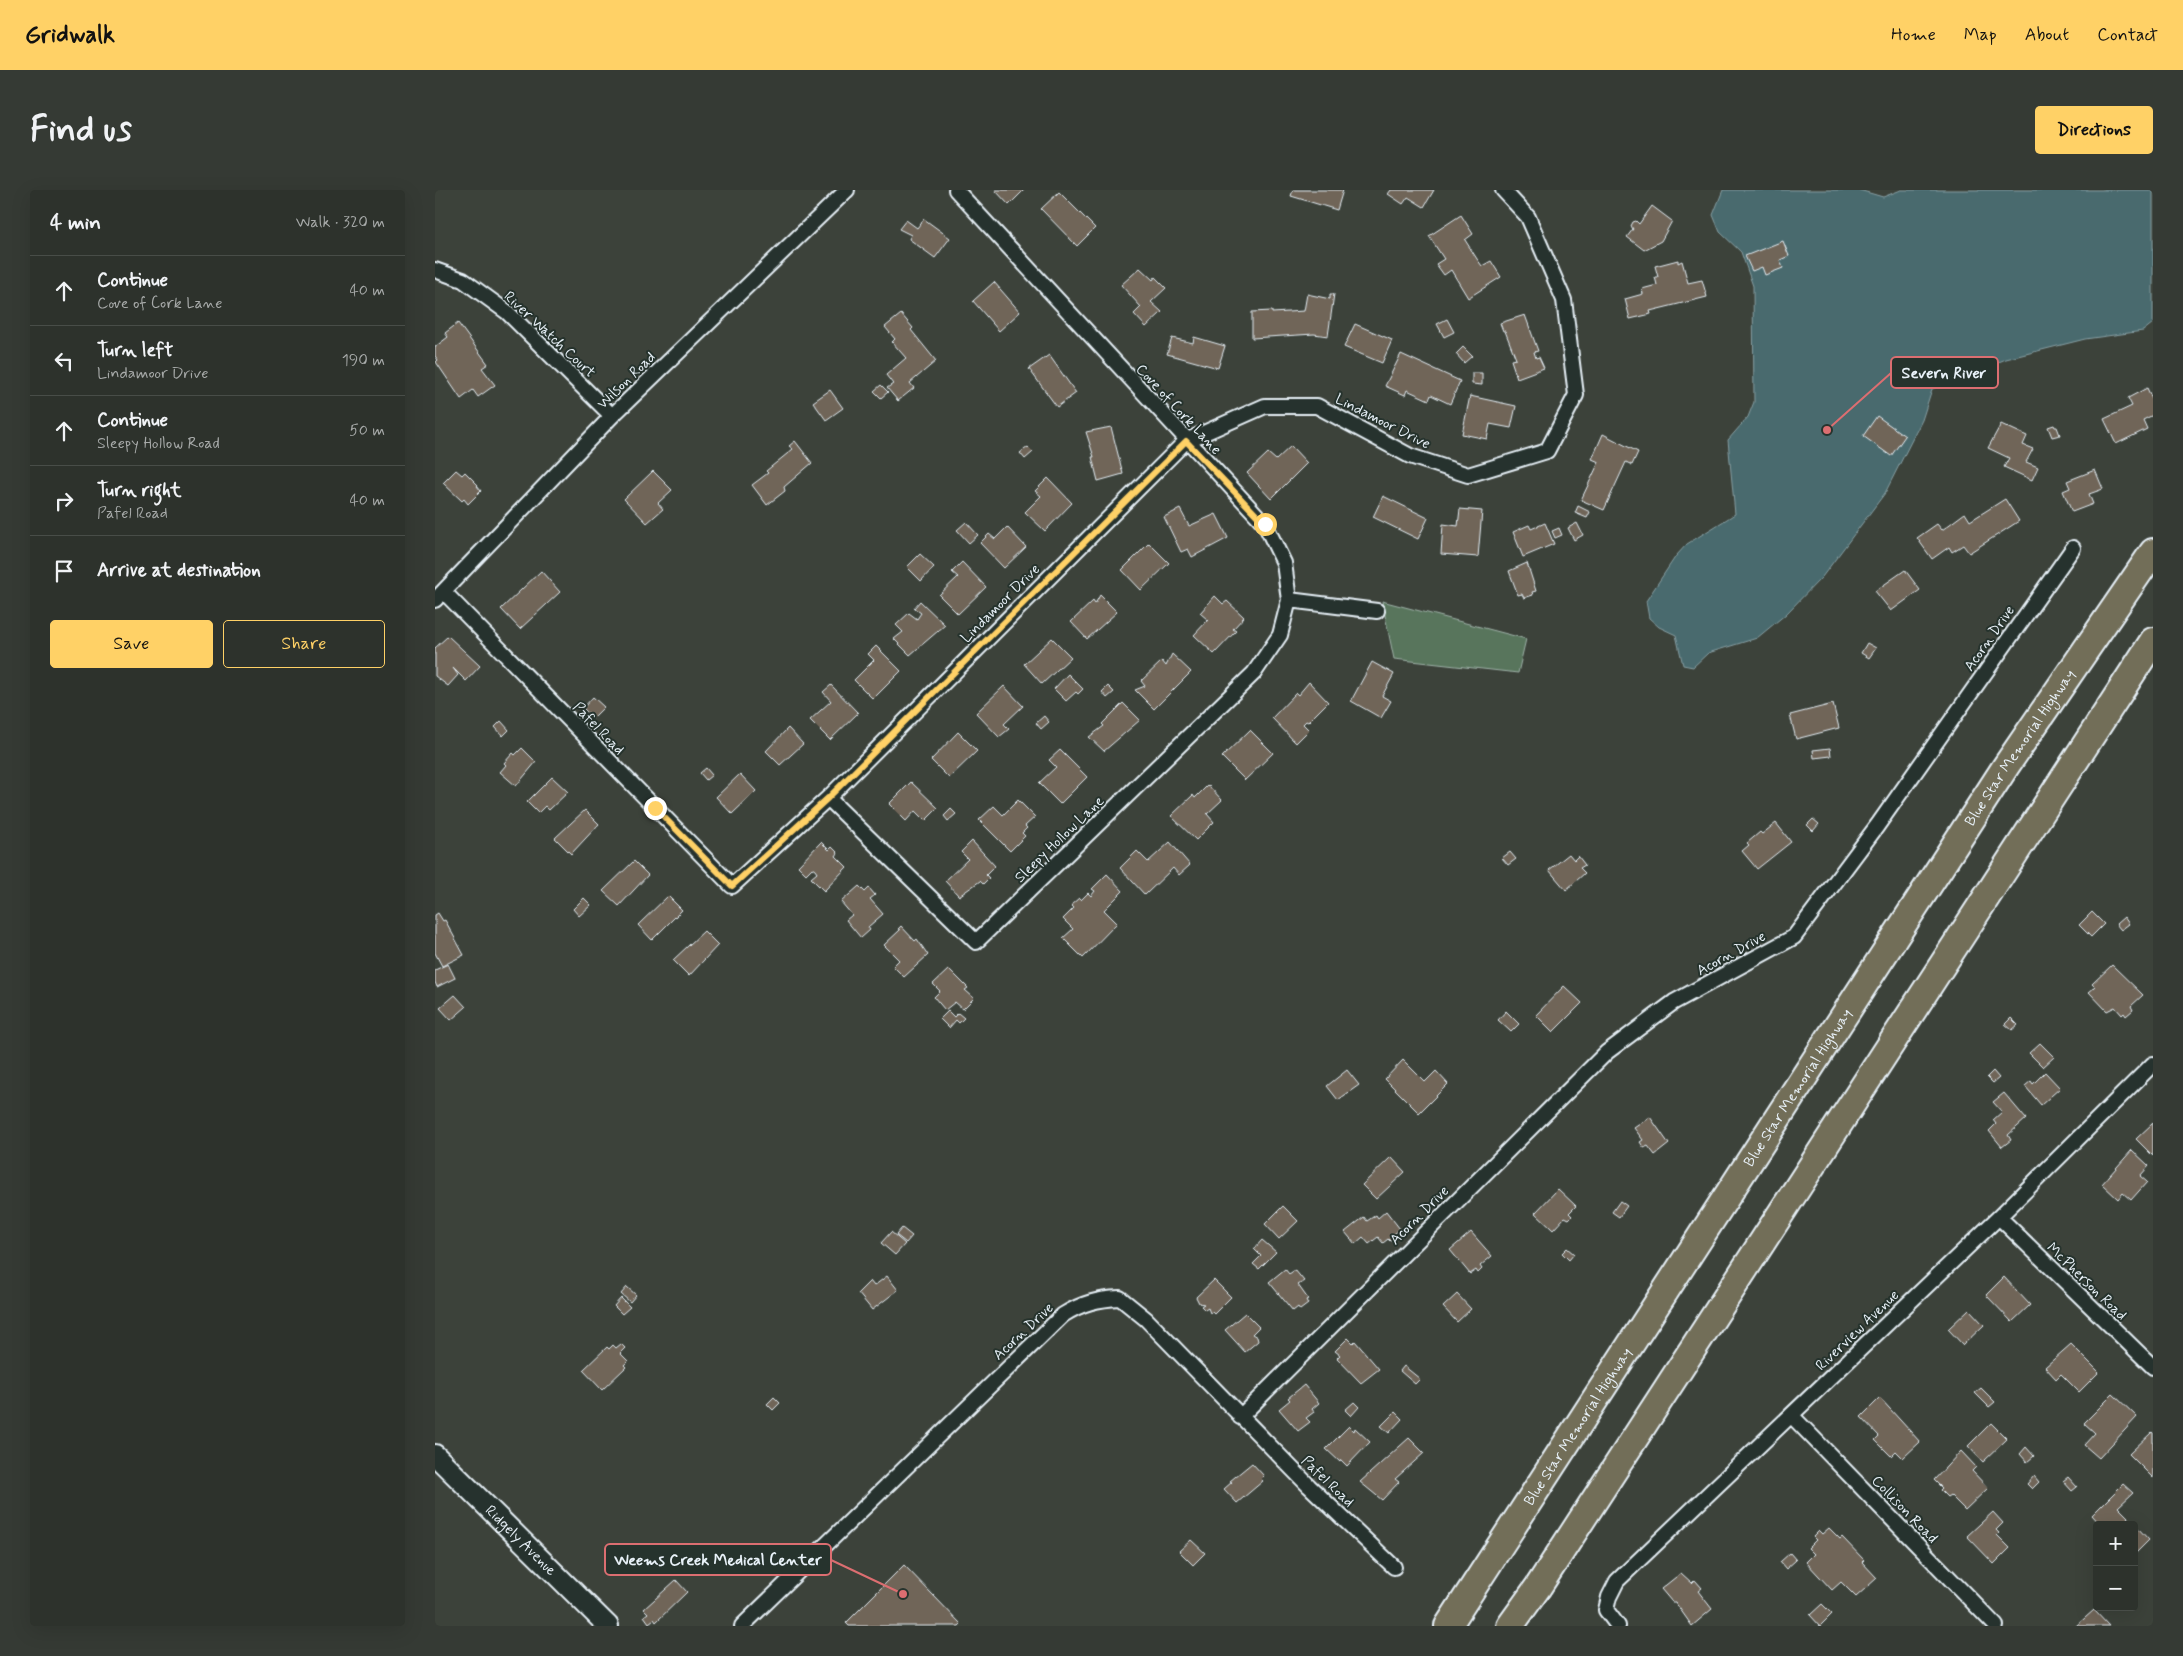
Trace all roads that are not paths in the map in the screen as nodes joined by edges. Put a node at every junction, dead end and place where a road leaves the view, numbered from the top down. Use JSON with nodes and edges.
{"nodes":[{"id":1,"x":847,"y":190,"type":"edge"},
{"id":2,"x":956,"y":190,"type":"edge"},
{"id":3,"x":1503,"y":190,"type":"edge"},
{"id":4,"x":435,"y":270,"type":"edge"},
{"id":5,"x":612,"y":416,"type":"junction"},
{"id":6,"x":1186,"y":441,"type":"junction"},
{"id":7,"x":2073,"y":548,"type":"dead end"},
{"id":8,"x":2153,"y":552,"type":"edge"},
{"id":9,"x":439,"y":596,"type":"edge"},
{"id":10,"x":1289,"y":600,"type":"junction"},
{"id":11,"x":1377,"y":611,"type":"dead end"},
{"id":12,"x":2153,"y":641,"type":"edge"},
{"id":13,"x":828,"y":798,"type":"junction"},
{"id":14,"x":732,"y":886,"type":"joint"},
{"id":15,"x":2153,"y":1064,"type":"edge"},
{"id":16,"x":1999,"y":1217,"type":"junction"},
{"id":17,"x":2153,"y":1367,"type":"edge"},
{"id":18,"x":1792,"y":1416,"type":"junction"},
{"id":19,"x":1240,"y":1417,"type":"junction"},
{"id":20,"x":437,"y":1462,"type":"edge"},
{"id":21,"x":1394,"y":1567,"type":"dead end"},
{"id":22,"x":1479,"y":1578,"type":"junction"},
{"id":23,"x":1538,"y":1587,"type":"junction"},
{"id":24,"x":608,"y":1626,"type":"edge"},
{"id":25,"x":742,"y":1626,"type":"edge"},
{"id":26,"x":1444,"y":1626,"type":"edge"},
{"id":27,"x":1448,"y":1626,"type":"edge"},
{"id":28,"x":1510,"y":1626,"type":"edge"},
{"id":29,"x":1515,"y":1626,"type":"edge"},
{"id":30,"x":1618,"y":1626,"type":"edge"},
{"id":31,"x":1996,"y":1626,"type":"edge"}],
"edges":[{"from":1,"to":5,"type":"street","name":"Wilson Road"},
{"from":2,"to":6,"type":"street","name":"Cove of Cork Lane"},
{"from":3,"to":6,"type":"street","name":"Lindamoor Drive"},
{"from":4,"to":5,"type":"street","name":"River Watch Court"},
{"from":5,"to":9,"type":"street","name":"Wilson Road"},
{"from":6,"to":10,"type":"street","name":"Cove of Cork Lane"},
{"from":6,"to":13,"type":"street","name":"Lindamoor Drive"},
{"from":7,"to":19,"type":"street","name":"Acorn Drive"},
{"from":8,"to":22,"type":"highway","name":"Blue Star Memorial Highway"},
{"from":9,"to":14,"type":"street","name":"Pafel Road"},
{"from":10,"to":11,"type":"street"},
{"from":10,"to":13,"type":"street","name":"Sleepy Hollow Lane"},
{"from":12,"to":23,"type":"highway"},
{"from":13,"to":14,"type":"street","name":"Lindamoor Drive"},
{"from":15,"to":16,"type":"street","name":"Riverview Avenue"},
{"from":16,"to":17,"type":"street","name":"McPherson Road"},
{"from":16,"to":18,"type":"street","name":"Riverview Avenue"},
{"from":18,"to":30,"type":"street","name":"Riverview Avenue"},
{"from":18,"to":31,"type":"street","name":"Collison Road"},
{"from":19,"to":21,"type":"street","name":"Pafel Road"},
{"from":19,"to":25,"type":"street","name":"Acorn Drive"},
{"from":20,"to":24,"type":"main road","name":"Ridgely Avenue"},
{"from":22,"to":26,"type":"highway"},
{"from":22,"to":27,"type":"highway","name":"Blue Star Memorial Highway"},
{"from":23,"to":28,"type":"highway"},
{"from":23,"to":29,"type":"highway"}]}
